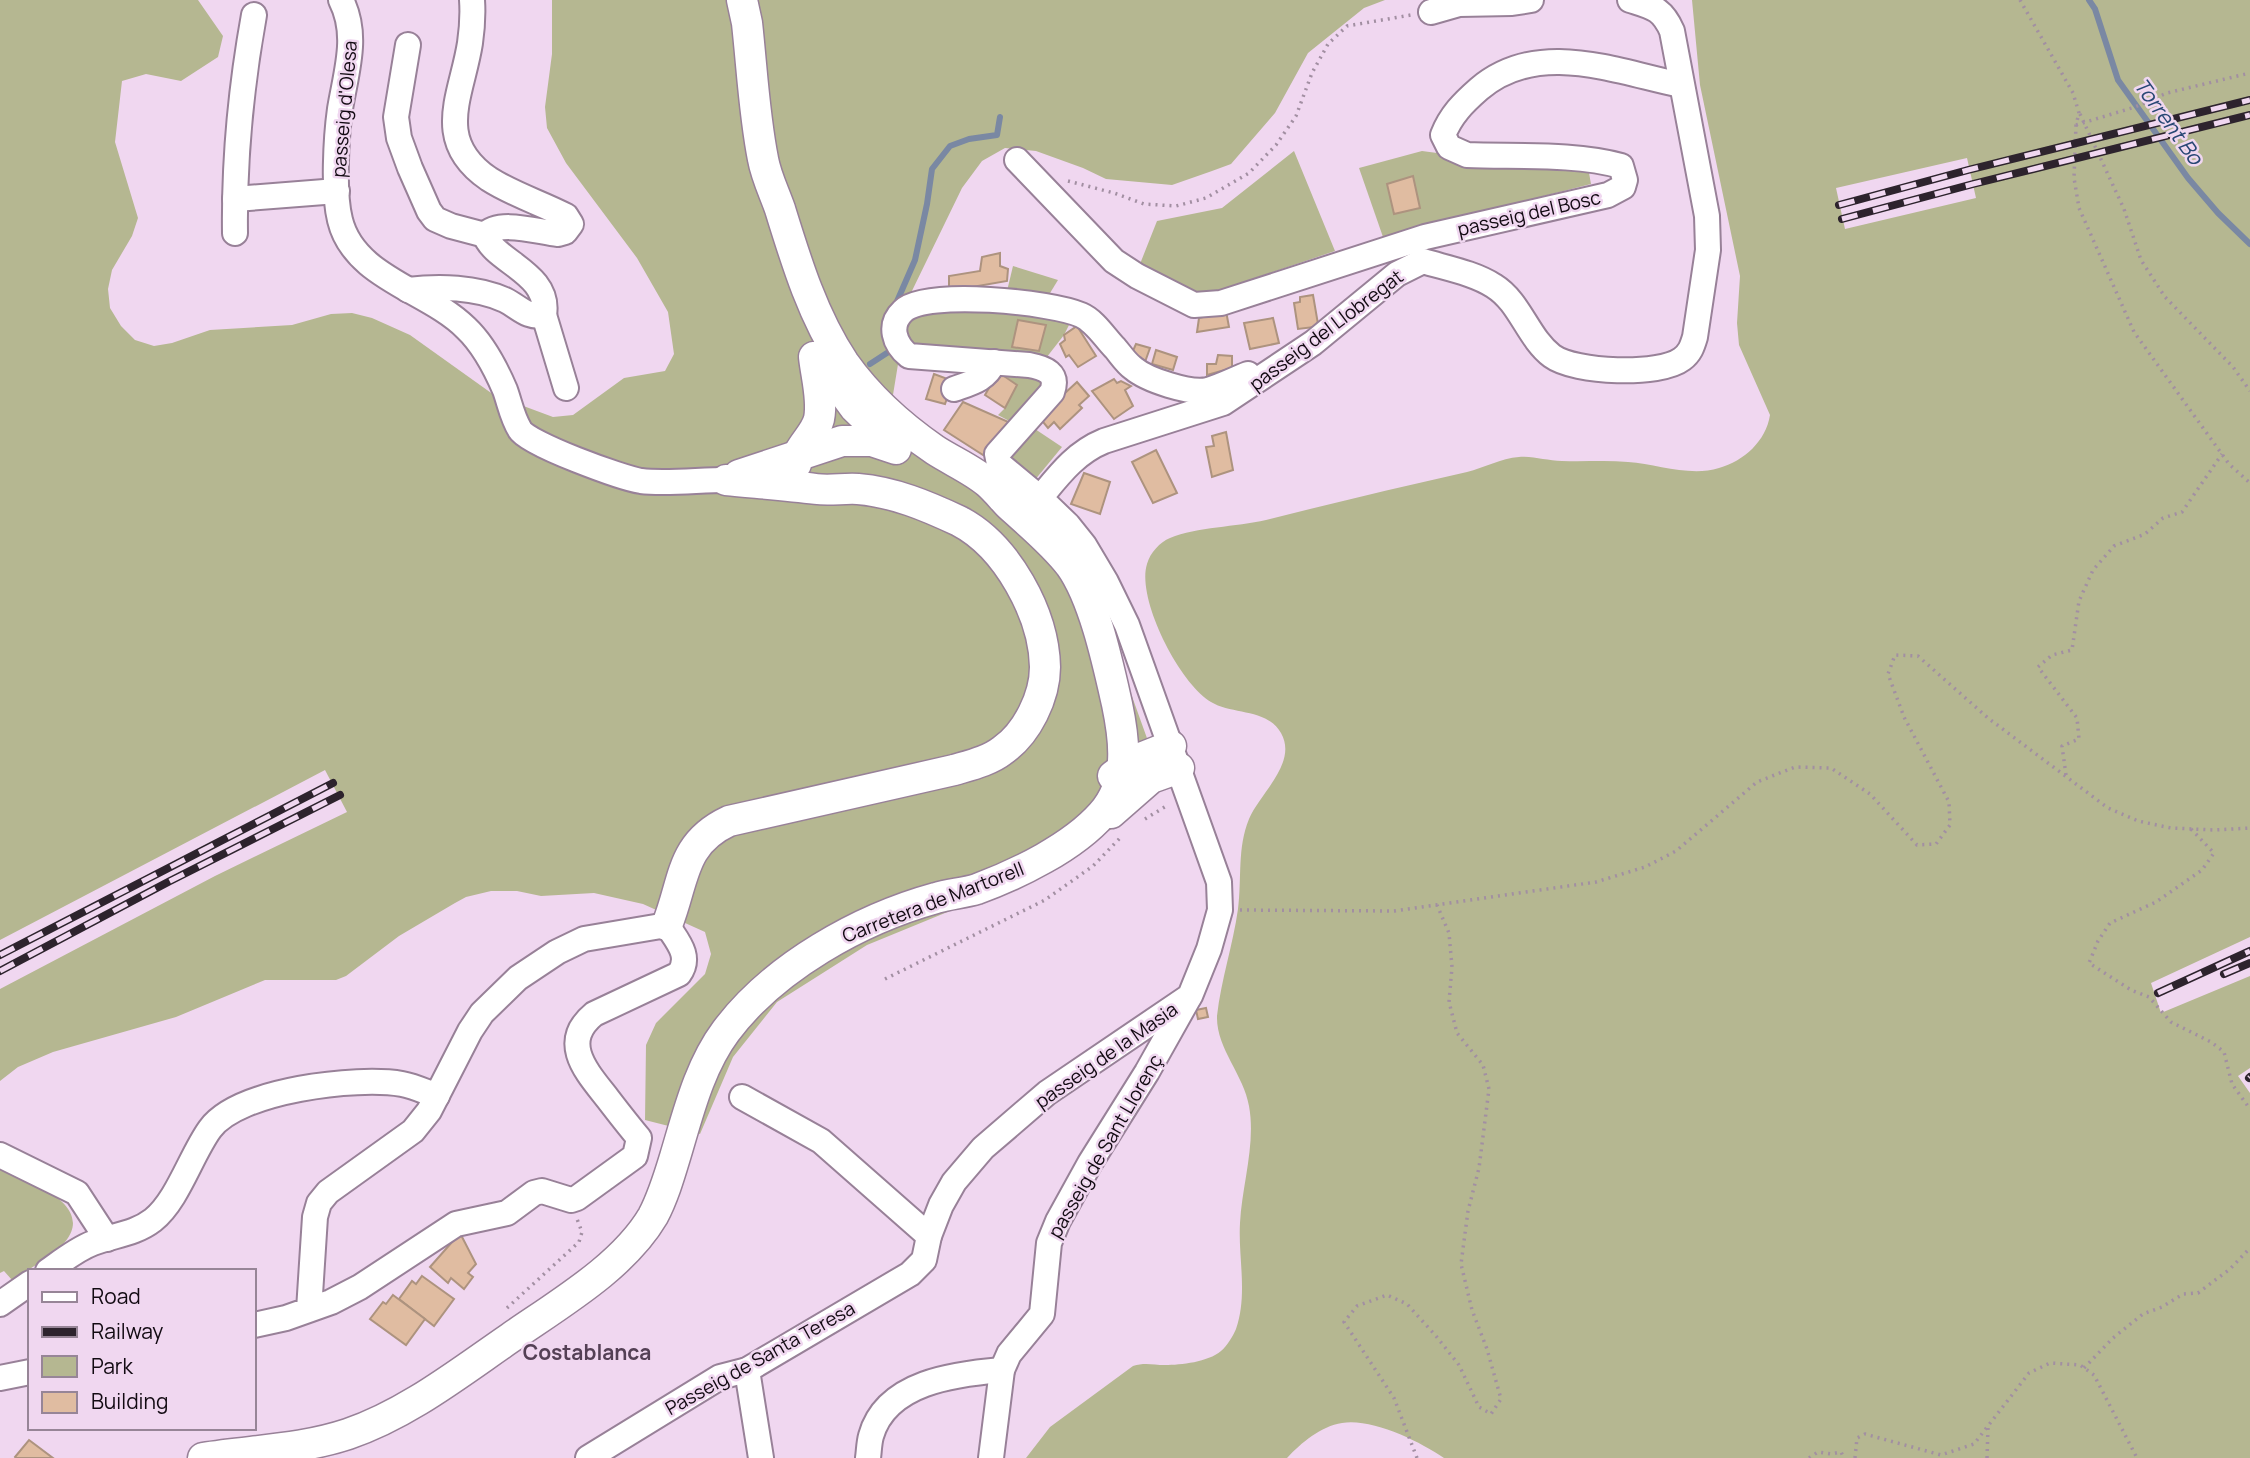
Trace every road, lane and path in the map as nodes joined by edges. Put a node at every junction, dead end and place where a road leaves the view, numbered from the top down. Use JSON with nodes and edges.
{"nodes":[{"id":1,"x":341,"y":0,"type":"edge"},
{"id":2,"x":472,"y":0,"type":"edge"},
{"id":3,"x":742,"y":0,"type":"edge"},
{"id":4,"x":1531,"y":0,"type":"edge"},
{"id":5,"x":1630,"y":0,"type":"edge"},
{"id":6,"x":2020,"y":0,"type":"edge"},
{"id":7,"x":1431,"y":12,"type":"joint"},
{"id":8,"x":254,"y":15,"type":"dead end"},
{"id":9,"x":408,"y":45,"type":"dead end"},
{"id":10,"x":2250,"y":73,"type":"edge"},
{"id":11,"x":1681,"y":85,"type":"junction"},
{"id":12,"x":2080,"y":113,"type":"junction"},
{"id":13,"x":2084,"y":123,"type":"junction"},
{"id":14,"x":2076,"y":125,"type":"junction"},
{"id":15,"x":1017,"y":160,"type":"dead end"},
{"id":16,"x":764,"y":166,"type":"junction"},
{"id":17,"x":1040,"y":182,"type":"junction"},
{"id":18,"x":337,"y":191,"type":"junction"},
{"id":19,"x":235,"y":199,"type":"junction"},
{"id":20,"x":235,"y":233,"type":"dead end"},
{"id":21,"x":485,"y":235,"type":"junction"},
{"id":22,"x":1424,"y":249,"type":"junction"},
{"id":23,"x":407,"y":290,"type":"junction"},
{"id":24,"x":544,"y":315,"type":"junction"},
{"id":25,"x":812,"y":346,"type":"junction"},
{"id":26,"x":1294,"y":356,"type":"junction"},
{"id":27,"x":844,"y":362,"type":"junction"},
{"id":28,"x":994,"y":362,"type":"junction"},
{"id":29,"x":566,"y":388,"type":"dead end"},
{"id":30,"x":954,"y":389,"type":"dead end"},
{"id":31,"x":2250,"y":391,"type":"edge"},
{"id":32,"x":855,"y":408,"type":"junction"},
{"id":33,"x":819,"y":421,"type":"junction"},
{"id":34,"x":902,"y":439,"type":"junction"},
{"id":35,"x":842,"y":441,"type":"junction"},
{"id":36,"x":2222,"y":454,"type":"junction"},
{"id":37,"x":797,"y":471,"type":"junction"},
{"id":38,"x":726,"y":480,"type":"joint"},
{"id":39,"x":2250,"y":483,"type":"edge"},
{"id":40,"x":1040,"y":498,"type":"junction"},
{"id":41,"x":1048,"y":542,"type":"junction"},
{"id":42,"x":1096,"y":699,"type":"junction"},
{"id":43,"x":1179,"y":769,"type":"junction"},
{"id":44,"x":1138,"y":772,"type":"junction"},
{"id":45,"x":2066,"y":775,"type":"junction"},
{"id":46,"x":1086,"y":815,"type":"junction"},
{"id":47,"x":1140,"y":821,"type":"dead end"},
{"id":48,"x":2250,"y":828,"type":"edge"},
{"id":49,"x":2191,"y":829,"type":"junction"},
{"id":50,"x":1130,"y":830,"type":"dead end"},
{"id":51,"x":1437,"y":905,"type":"junction"},
{"id":52,"x":1220,"y":910,"type":"junction"},
{"id":53,"x":667,"y":925,"type":"junction"},
{"id":54,"x":885,"y":979,"type":"dead end"},
{"id":55,"x":1190,"y":996,"type":"junction"},
{"id":56,"x":438,"y":1096,"type":"junction"},
{"id":57,"x":742,"y":1097,"type":"dead end"},
{"id":58,"x":2250,"y":1109,"type":"edge"},
{"id":59,"x":0,"y":1154,"type":"edge"},
{"id":60,"x":571,"y":1200,"type":"junction"},
{"id":61,"x":929,"y":1236,"type":"junction"},
{"id":62,"x":107,"y":1239,"type":"junction"},
{"id":63,"x":2250,"y":1248,"type":"edge"},
{"id":64,"x":51,"y":1269,"type":"edge"},
{"id":65,"x":28,"y":1284,"type":"edge"},
{"id":66,"x":0,"y":1304,"type":"edge"},
{"id":67,"x":309,"y":1310,"type":"junction"},
{"id":68,"x":498,"y":1315,"type":"dead end"},
{"id":69,"x":256,"y":1324,"type":"edge"},
{"id":70,"x":2084,"y":1368,"type":"junction"},
{"id":71,"x":747,"y":1370,"type":"junction"},
{"id":72,"x":1002,"y":1370,"type":"junction"},
{"id":73,"x":28,"y":1372,"type":"edge"},
{"id":74,"x":0,"y":1378,"type":"edge"},
{"id":75,"x":1988,"y":1426,"type":"junction"},
{"id":76,"x":203,"y":1458,"type":"edge"},
{"id":77,"x":588,"y":1458,"type":"edge"},
{"id":78,"x":761,"y":1458,"type":"edge"},
{"id":79,"x":868,"y":1458,"type":"edge"},
{"id":80,"x":991,"y":1458,"type":"edge"},
{"id":81,"x":1418,"y":1458,"type":"edge"},
{"id":82,"x":1809,"y":1458,"type":"edge"},
{"id":83,"x":1844,"y":1458,"type":"edge"},
{"id":84,"x":1855,"y":1458,"type":"edge"},
{"id":85,"x":1987,"y":1458,"type":"edge"},
{"id":86,"x":2137,"y":1458,"type":"edge"}],
"edges":[{"from":1,"to":18,"type":"street","name":"passeig d'Olesa"},
{"from":2,"to":21,"type":"street"},
{"from":3,"to":16,"type":"main road","name":"Carretera de Martorell"},
{"from":4,"to":7,"type":"street"},
{"from":5,"to":11,"type":"street","name":"passeig del Llobregat"},
{"from":6,"to":12,"type":"path"},
{"from":7,"to":17,"type":"path"},
{"from":8,"to":19,"type":"street"},
{"from":9,"to":21,"type":"street"},
{"from":10,"to":13,"type":"path"},
{"from":11,"to":22,"type":"street","name":"passeig del Llobregat"},
{"from":11,"to":22,"type":"street","name":"passeig del Bosc"},
{"from":12,"to":13,"type":"path"},
{"from":12,"to":14,"type":"path"},
{"from":13,"to":14,"type":"path"},
{"from":13,"to":31,"type":"path"},
{"from":14,"to":36,"type":"path"},
{"from":15,"to":17,"type":"street","name":"passeig del Bosc"},
{"from":16,"to":25,"type":"main road"},
{"from":16,"to":27,"type":"main road","name":"Carretera de Martorell"},
{"from":17,"to":22,"type":"street","name":"passeig del Bosc"},
{"from":18,"to":19,"type":"street"},
{"from":18,"to":23,"type":"street","name":"passeig d'Olesa"},
{"from":19,"to":20,"type":"street"},
{"from":21,"to":24,"type":"street"},
{"from":22,"to":26,"type":"street","name":"passeig del Llobregat"},
{"from":23,"to":24,"type":"street"},
{"from":23,"to":38,"type":"street","name":"passeig d'Olesa"},
{"from":24,"to":29,"type":"street"},
{"from":25,"to":32,"type":"main road"},
{"from":25,"to":33,"type":"main road"},
{"from":26,"to":28,"type":"street"},
{"from":26,"to":40,"type":"street","name":"passeig del Llobregat"},
{"from":27,"to":32,"type":"main road"},
{"from":27,"to":34,"type":"main road","name":"Carretera de Martorell"},
{"from":28,"to":30,"type":"street"},
{"from":28,"to":40,"type":"street"},
{"from":32,"to":33,"type":"main road"},
{"from":32,"to":34,"type":"main road"},
{"from":32,"to":35,"type":"main road"},
{"from":33,"to":37,"type":"main road"},
{"from":34,"to":35,"type":"main road"},
{"from":34,"to":41,"type":"main road","name":"Carretera de Martorell"},
{"from":35,"to":37,"type":"main road"},
{"from":36,"to":39,"type":"path"},
{"from":36,"to":45,"type":"path"},
{"from":37,"to":38,"type":"main road"},
{"from":37,"to":53,"type":"main road"},
{"from":40,"to":43,"type":"street"},
{"from":41,"to":42,"type":"main road"},
{"from":41,"to":44,"type":"main road","name":"Carretera de Martorell"},
{"from":42,"to":44,"type":"main road"},
{"from":42,"to":46,"type":"main road"},
{"from":43,"to":44,"type":"main road"},
{"from":43,"to":47,"type":"path"},
{"from":43,"to":52,"type":"street","name":"passeig de la Masia"},
{"from":44,"to":46,"type":"main road","name":"Carretera de Martorell"},
{"from":45,"to":49,"type":"path"},
{"from":45,"to":51,"type":"path"},
{"from":46,"to":76,"type":"main road","name":"Carretera de Martorell"},
{"from":48,"to":49,"type":"path"},
{"from":49,"to":58,"type":"path"},
{"from":50,"to":54,"type":"path"},
{"from":51,"to":52,"type":"path"},
{"from":51,"to":81,"type":"path"},
{"from":52,"to":55,"type":"street","name":"passeig de la Masia"},
{"from":53,"to":56,"type":"street"},
{"from":53,"to":60,"type":"street"},
{"from":55,"to":61,"type":"street","name":"passeig de la Masia"},
{"from":55,"to":72,"type":"street","name":"passeig de Sant Llorenç"},
{"from":56,"to":62,"type":"street"},
{"from":56,"to":67,"type":"street"},
{"from":57,"to":61,"type":"street"},
{"from":59,"to":62,"type":"street"},
{"from":60,"to":67,"type":"street"},
{"from":60,"to":68,"type":"path"},
{"from":61,"to":71,"type":"street","name":"Passeig de Santa Teresa"},
{"from":62,"to":64,"type":"street"},
{"from":63,"to":70,"type":"path"},
{"from":65,"to":66,"type":"street"},
{"from":67,"to":69,"type":"street"},
{"from":70,"to":75,"type":"path"},
{"from":70,"to":86,"type":"path"},
{"from":71,"to":77,"type":"street","name":"Passeig de Santa Teresa"},
{"from":71,"to":78,"type":"street"},
{"from":72,"to":79,"type":"street"},
{"from":72,"to":80,"type":"street","name":"passeig de Sant Llorenç"},
{"from":73,"to":74,"type":"street"},
{"from":75,"to":84,"type":"path"},
{"from":75,"to":85,"type":"path"},
{"from":82,"to":83,"type":"path"}]}
